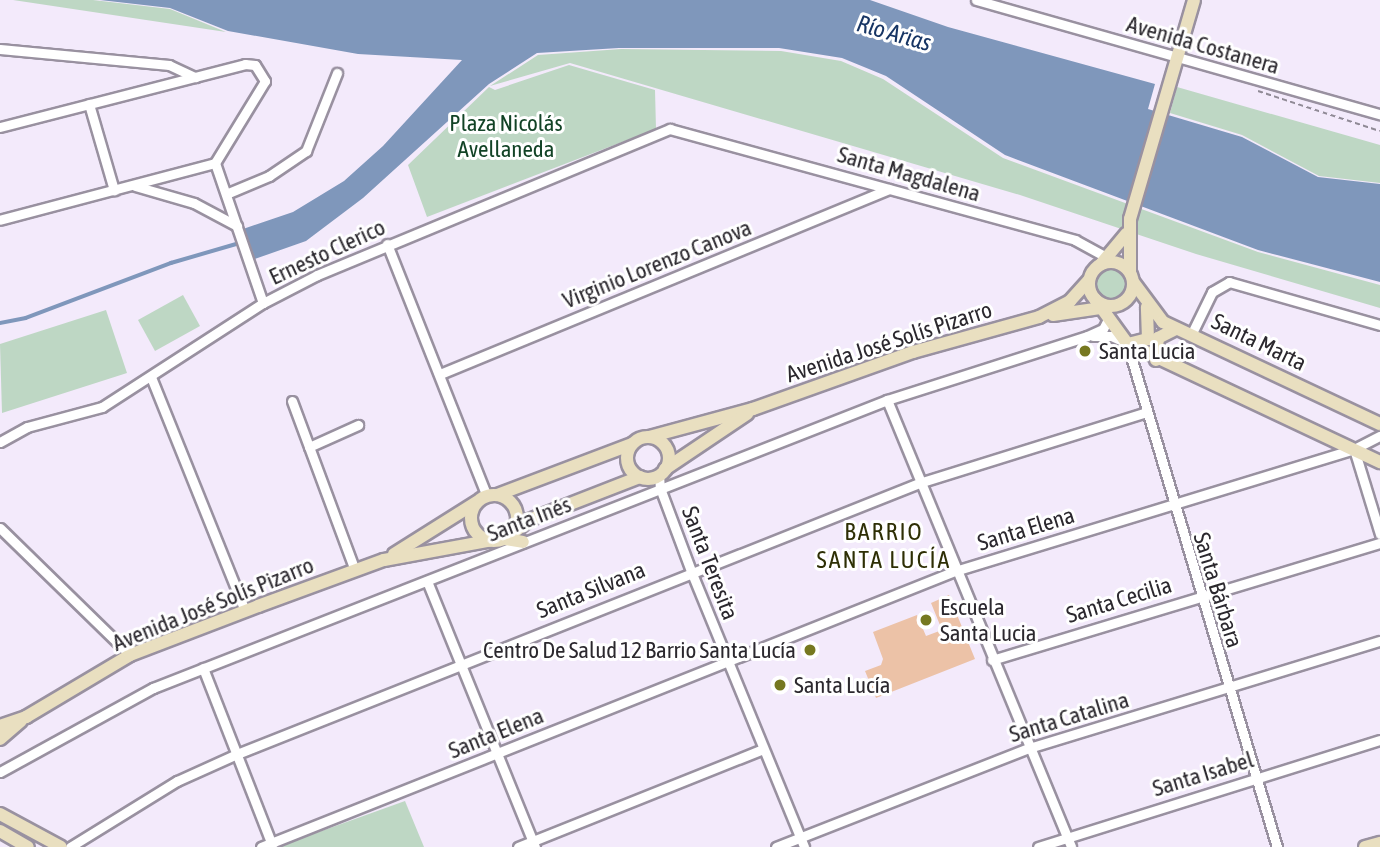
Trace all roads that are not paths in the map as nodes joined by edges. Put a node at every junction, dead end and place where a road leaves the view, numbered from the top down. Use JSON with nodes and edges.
{"nodes":[{"id":1,"x":975,"y":0,"type":"edge"},
{"id":2,"x":1194,"y":0,"type":"edge"},
{"id":3,"x":0,"y":49,"type":"edge"},
{"id":4,"x":1177,"y":58,"type":"junction"},
{"id":5,"x":337,"y":73,"type":"dead end"},
{"id":6,"x":195,"y":76,"type":"junction"},
{"id":7,"x":89,"y":104,"type":"junction"},
{"id":8,"x":1380,"y":114,"type":"edge"},
{"id":9,"x":0,"y":127,"type":"edge"},
{"id":10,"x":687,"y":131,"type":"joint"},
{"id":11,"x":215,"y":163,"type":"junction"},
{"id":12,"x":131,"y":186,"type":"junction"},
{"id":13,"x":888,"y":189,"type":"junction"},
{"id":14,"x":114,"y":190,"type":"junction"},
{"id":15,"x":226,"y":194,"type":"junction"},
{"id":16,"x":0,"y":220,"type":"edge"},
{"id":17,"x":1129,"y":226,"type":"junction"},
{"id":18,"x":239,"y":230,"type":"junction"},
{"id":19,"x":387,"y":244,"type":"junction"},
{"id":20,"x":1108,"y":262,"type":"junction"},
{"id":21,"x":1132,"y":277,"type":"junction"},
{"id":22,"x":1089,"y":280,"type":"junction"},
{"id":23,"x":263,"y":303,"type":"junction"},
{"id":24,"x":1146,"y":303,"type":"junction"},
{"id":25,"x":1103,"y":309,"type":"junction"},
{"id":26,"x":1039,"y":317,"type":"junction"},
{"id":27,"x":1380,"y":325,"type":"edge"},
{"id":28,"x":1176,"y":329,"type":"junction"},
{"id":29,"x":1192,"y":333,"type":"junction"},
{"id":30,"x":1087,"y":337,"type":"junction"},
{"id":31,"x":1127,"y":344,"type":"junction"},
{"id":32,"x":1156,"y":360,"type":"junction"},
{"id":33,"x":440,"y":374,"type":"junction"},
{"id":34,"x":151,"y":377,"type":"junction"},
{"id":35,"x":887,"y":400,"type":"junction"},
{"id":36,"x":292,"y":401,"type":"dead end"},
{"id":37,"x":753,"y":410,"type":"junction"},
{"id":38,"x":1144,"y":413,"type":"junction"},
{"id":39,"x":1380,"y":424,"type":"edge"},
{"id":40,"x":358,"y":425,"type":"dead end"},
{"id":41,"x":1380,"y":436,"type":"edge"},
{"id":42,"x":649,"y":437,"type":"junction"},
{"id":43,"x":0,"y":442,"type":"edge"},
{"id":44,"x":632,"y":443,"type":"junction"},
{"id":45,"x":309,"y":447,"type":"junction"},
{"id":46,"x":1354,"y":449,"type":"junction"},
{"id":47,"x":1380,"y":462,"type":"edge"},
{"id":48,"x":661,"y":477,"type":"junction"},
{"id":49,"x":643,"y":478,"type":"junction"},
{"id":50,"x":919,"y":483,"type":"junction"},
{"id":51,"x":487,"y":498,"type":"junction"},
{"id":52,"x":1172,"y":504,"type":"junction"},
{"id":53,"x":0,"y":527,"type":"edge"},
{"id":54,"x":1380,"y":534,"type":"edge"},
{"id":55,"x":500,"y":542,"type":"junction"},
{"id":56,"x":523,"y":542,"type":"junction"},
{"id":57,"x":1380,"y":543,"type":"edge"},
{"id":58,"x":384,"y":560,"type":"junction"},
{"id":59,"x":355,"y":570,"type":"junction"},
{"id":60,"x":691,"y":571,"type":"junction"},
{"id":61,"x":955,"y":571,"type":"junction"},
{"id":62,"x":427,"y":581,"type":"junction"},
{"id":63,"x":1199,"y":595,"type":"junction"},
{"id":64,"x":245,"y":611,"type":"junction"},
{"id":65,"x":1380,"y":641,"type":"edge"},
{"id":66,"x":130,"y":655,"type":"junction"},
{"id":67,"x":992,"y":660,"type":"junction"},
{"id":68,"x":727,"y":661,"type":"junction"},
{"id":69,"x":461,"y":663,"type":"junction"},
{"id":70,"x":202,"y":668,"type":"junction"},
{"id":71,"x":1229,"y":688,"type":"junction"},
{"id":72,"x":26,"y":717,"type":"junction"},
{"id":73,"x":0,"y":726,"type":"edge"},
{"id":74,"x":0,"y":738,"type":"edge"},
{"id":75,"x":1380,"y":740,"type":"edge"},
{"id":76,"x":1029,"y":748,"type":"junction"},
{"id":77,"x":763,"y":749,"type":"junction"},
{"id":78,"x":237,"y":754,"type":"junction"},
{"id":79,"x":498,"y":754,"type":"junction"},
{"id":80,"x":0,"y":772,"type":"edge"},
{"id":81,"x":1258,"y":777,"type":"junction"},
{"id":82,"x":0,"y":814,"type":"edge"},
{"id":83,"x":0,"y":831,"type":"edge"},
{"id":84,"x":1066,"y":836,"type":"junction"},
{"id":85,"x":802,"y":842,"type":"edge"},
{"id":86,"x":272,"y":844,"type":"edge"},
{"id":87,"x":534,"y":844,"type":"edge"},
{"id":88,"x":1380,"y":844,"type":"edge"},
{"id":89,"x":28,"y":847,"type":"edge"},
{"id":90,"x":61,"y":847,"type":"edge"},
{"id":91,"x":71,"y":847,"type":"edge"},
{"id":92,"x":261,"y":847,"type":"edge"},
{"id":93,"x":518,"y":847,"type":"edge"},
{"id":94,"x":776,"y":847,"type":"edge"},
{"id":95,"x":1038,"y":847,"type":"edge"},
{"id":96,"x":1071,"y":847,"type":"edge"},
{"id":97,"x":1277,"y":847,"type":"edge"},
{"id":98,"x":1364,"y":847,"type":"edge"}],
"edges":[{"from":1,"to":4,"type":"street","name":"Avenida Costanera"},
{"from":2,"to":4,"type":"main road"},
{"from":3,"to":6,"type":"street"},
{"from":4,"to":8,"type":"street","name":"Avenida Costanera"},
{"from":4,"to":17,"type":"main road"},
{"from":5,"to":15,"type":"street"},
{"from":6,"to":7,"type":"street"},
{"from":6,"to":11,"type":"street"},
{"from":7,"to":9,"type":"street"},
{"from":7,"to":14,"type":"street"},
{"from":10,"to":13,"type":"street","name":"Santa Magdalena"},
{"from":10,"to":19,"type":"street","name":"Ernesto Clerico"},
{"from":11,"to":12,"type":"street"},
{"from":11,"to":15,"type":"street"},
{"from":12,"to":14,"type":"street"},
{"from":12,"to":18,"type":"street"},
{"from":13,"to":20,"type":"street","name":"Santa Magdalena"},
{"from":13,"to":33,"type":"street","name":"Virginio Lorenzo Canova"},
{"from":14,"to":16,"type":"street"},
{"from":15,"to":18,"type":"street"},
{"from":17,"to":20,"type":"main road"},
{"from":17,"to":21,"type":"main road"},
{"from":18,"to":23,"type":"street"},
{"from":19,"to":23,"type":"street","name":"Ernesto Clerico"},
{"from":19,"to":33,"type":"street"},
{"from":20,"to":21,"type":"main road"},
{"from":20,"to":22,"type":"main road","name":"Avenida José Solís Pizarro"},
{"from":21,"to":24,"type":"main road","name":"Santa Marta"},
{"from":21,"to":25,"type":"main road"},
{"from":22,"to":25,"type":"main road"},
{"from":22,"to":26,"type":"main road","name":"Avenida José Solís Pizarro"},
{"from":23,"to":34,"type":"street","name":"Ernesto Clerico"},
{"from":24,"to":28,"type":"main road","name":"Santa Marta"},
{"from":24,"to":31,"type":"main road"},
{"from":25,"to":26,"type":"main road","name":"Avenida José Solís Pizarro"},
{"from":25,"to":30,"type":"street","name":"Santa Inés"},
{"from":25,"to":31,"type":"main road"},
{"from":26,"to":37,"type":"main road","name":"Avenida José Solís Pizarro"},
{"from":27,"to":29,"type":"street"},
{"from":28,"to":29,"type":"main road","name":"Santa Marta"},
{"from":28,"to":32,"type":"main road"},
{"from":29,"to":39,"type":"main road","name":"Santa Marta"},
{"from":30,"to":31,"type":"street","name":"Santa Inés"},
{"from":30,"to":35,"type":"street","name":"Santa Inés"},
{"from":31,"to":32,"type":"main road"},
{"from":31,"to":38,"type":"street","name":"Santa Bárbara"},
{"from":32,"to":46,"type":"main road"},
{"from":33,"to":51,"type":"street"},
{"from":34,"to":43,"type":"street","name":"Ernesto Clerico"},
{"from":34,"to":64,"type":"street"},
{"from":35,"to":48,"type":"street","name":"Santa Inés"},
{"from":35,"to":50,"type":"street"},
{"from":36,"to":45,"type":"street"},
{"from":37,"to":42,"type":"main road","name":"Avenida José Solís Pizarro"},
{"from":37,"to":48,"type":"main road","name":"Avenida José Solís Pizarro"},
{"from":38,"to":50,"type":"street","name":"Santa Silvana"},
{"from":38,"to":52,"type":"street","name":"Santa Bárbara"},
{"from":40,"to":45,"type":"street"},
{"from":41,"to":46,"type":"street","name":"Santa Elena"},
{"from":42,"to":44,"type":"main road","name":"Avenida José Solís Pizarro"},
{"from":42,"to":48,"type":"main road"},
{"from":44,"to":49,"type":"main road"},
{"from":44,"to":51,"type":"main road","name":"Avenida José Solís Pizarro"},
{"from":45,"to":59,"type":"street"},
{"from":46,"to":47,"type":"main road"},
{"from":46,"to":52,"type":"street","name":"Santa Elena"},
{"from":46,"to":54,"type":"street"},
{"from":48,"to":49,"type":"main road","name":"Avenida José Solís Pizarro"},
{"from":48,"to":56,"type":"street","name":"Santa Inés"},
{"from":48,"to":60,"type":"street","name":"Santa Teresita"},
{"from":49,"to":55,"type":"main road","name":"Avenida José Solís Pizarro"},
{"from":50,"to":60,"type":"street","name":"Santa Silvana"},
{"from":50,"to":61,"type":"street"},
{"from":51,"to":55,"type":"main road"},
{"from":51,"to":55,"type":"main road"},
{"from":51,"to":58,"type":"main road","name":"Avenida José Solís Pizarro"},
{"from":52,"to":61,"type":"street","name":"Santa Elena"},
{"from":52,"to":63,"type":"street","name":"Santa Bárbara"},
{"from":53,"to":66,"type":"street"},
{"from":55,"to":56,"type":"main road"},
{"from":55,"to":56,"type":"street","name":"Santa Inés"},
{"from":55,"to":58,"type":"main road","name":"Avenida José Solís Pizarro"},
{"from":55,"to":62,"type":"street","name":"Santa Inés"},
{"from":57,"to":63,"type":"street","name":"Santa Cecilia"},
{"from":58,"to":59,"type":"main road","name":"Avenida José Solís Pizarro"},
{"from":59,"to":64,"type":"main road","name":"Avenida José Solís Pizarro"},
{"from":60,"to":68,"type":"street","name":"Santa Teresita"},
{"from":60,"to":69,"type":"street","name":"Santa Silvana"},
{"from":61,"to":67,"type":"street"},
{"from":61,"to":68,"type":"street","name":"Santa Elena"},
{"from":62,"to":69,"type":"street"},
{"from":62,"to":70,"type":"street","name":"Santa Inés"},
{"from":63,"to":67,"type":"street","name":"Santa Cecilia"},
{"from":63,"to":71,"type":"street","name":"Santa Bárbara"},
{"from":64,"to":66,"type":"main road","name":"Avenida José Solís Pizarro"},
{"from":65,"to":71,"type":"street","name":"Santa Catalina"},
{"from":66,"to":72,"type":"main road","name":"Avenida José Solís Pizarro"},
{"from":67,"to":76,"type":"street"},
{"from":68,"to":77,"type":"street","name":"Santa Teresita"},
{"from":68,"to":79,"type":"street","name":"Santa Elena"},
{"from":69,"to":78,"type":"street","name":"Santa Silvana"},
{"from":69,"to":79,"type":"street"},
{"from":70,"to":78,"type":"street"},
{"from":70,"to":80,"type":"street","name":"Santa Inés"},
{"from":71,"to":76,"type":"street","name":"Santa Catalina"},
{"from":71,"to":81,"type":"street","name":"Santa Bárbara"},
{"from":72,"to":73,"type":"main road","name":"Avenida José Solís Pizarro"},
{"from":72,"to":74,"type":"main road","name":"Avenida José Solís Pizarro"},
{"from":75,"to":81,"type":"street","name":"Santa Isabel"},
{"from":76,"to":84,"type":"street"},
{"from":76,"to":85,"type":"street","name":"Santa Catalina"},
{"from":77,"to":85,"type":"street","name":"Santa Teresita"},
{"from":77,"to":87,"type":"street"},
{"from":78,"to":86,"type":"street"},
{"from":78,"to":91,"type":"street","name":"Santa Silvana"},
{"from":79,"to":86,"type":"street","name":"Santa Elena"},
{"from":79,"to":87,"type":"street"},
{"from":81,"to":84,"type":"street","name":"Santa Isabel"},
{"from":81,"to":97,"type":"street","name":"Santa Bárbara"},
{"from":82,"to":90,"type":"main road"},
{"from":83,"to":89,"type":"main road"},
{"from":84,"to":95,"type":"street","name":"Santa Isabel"},
{"from":84,"to":96,"type":"street"},
{"from":85,"to":94,"type":"street","name":"Santa Catalina"},
{"from":86,"to":92,"type":"street","name":"Santa Elena"},
{"from":87,"to":93,"type":"street"},
{"from":88,"to":98,"type":"main road"}]}
